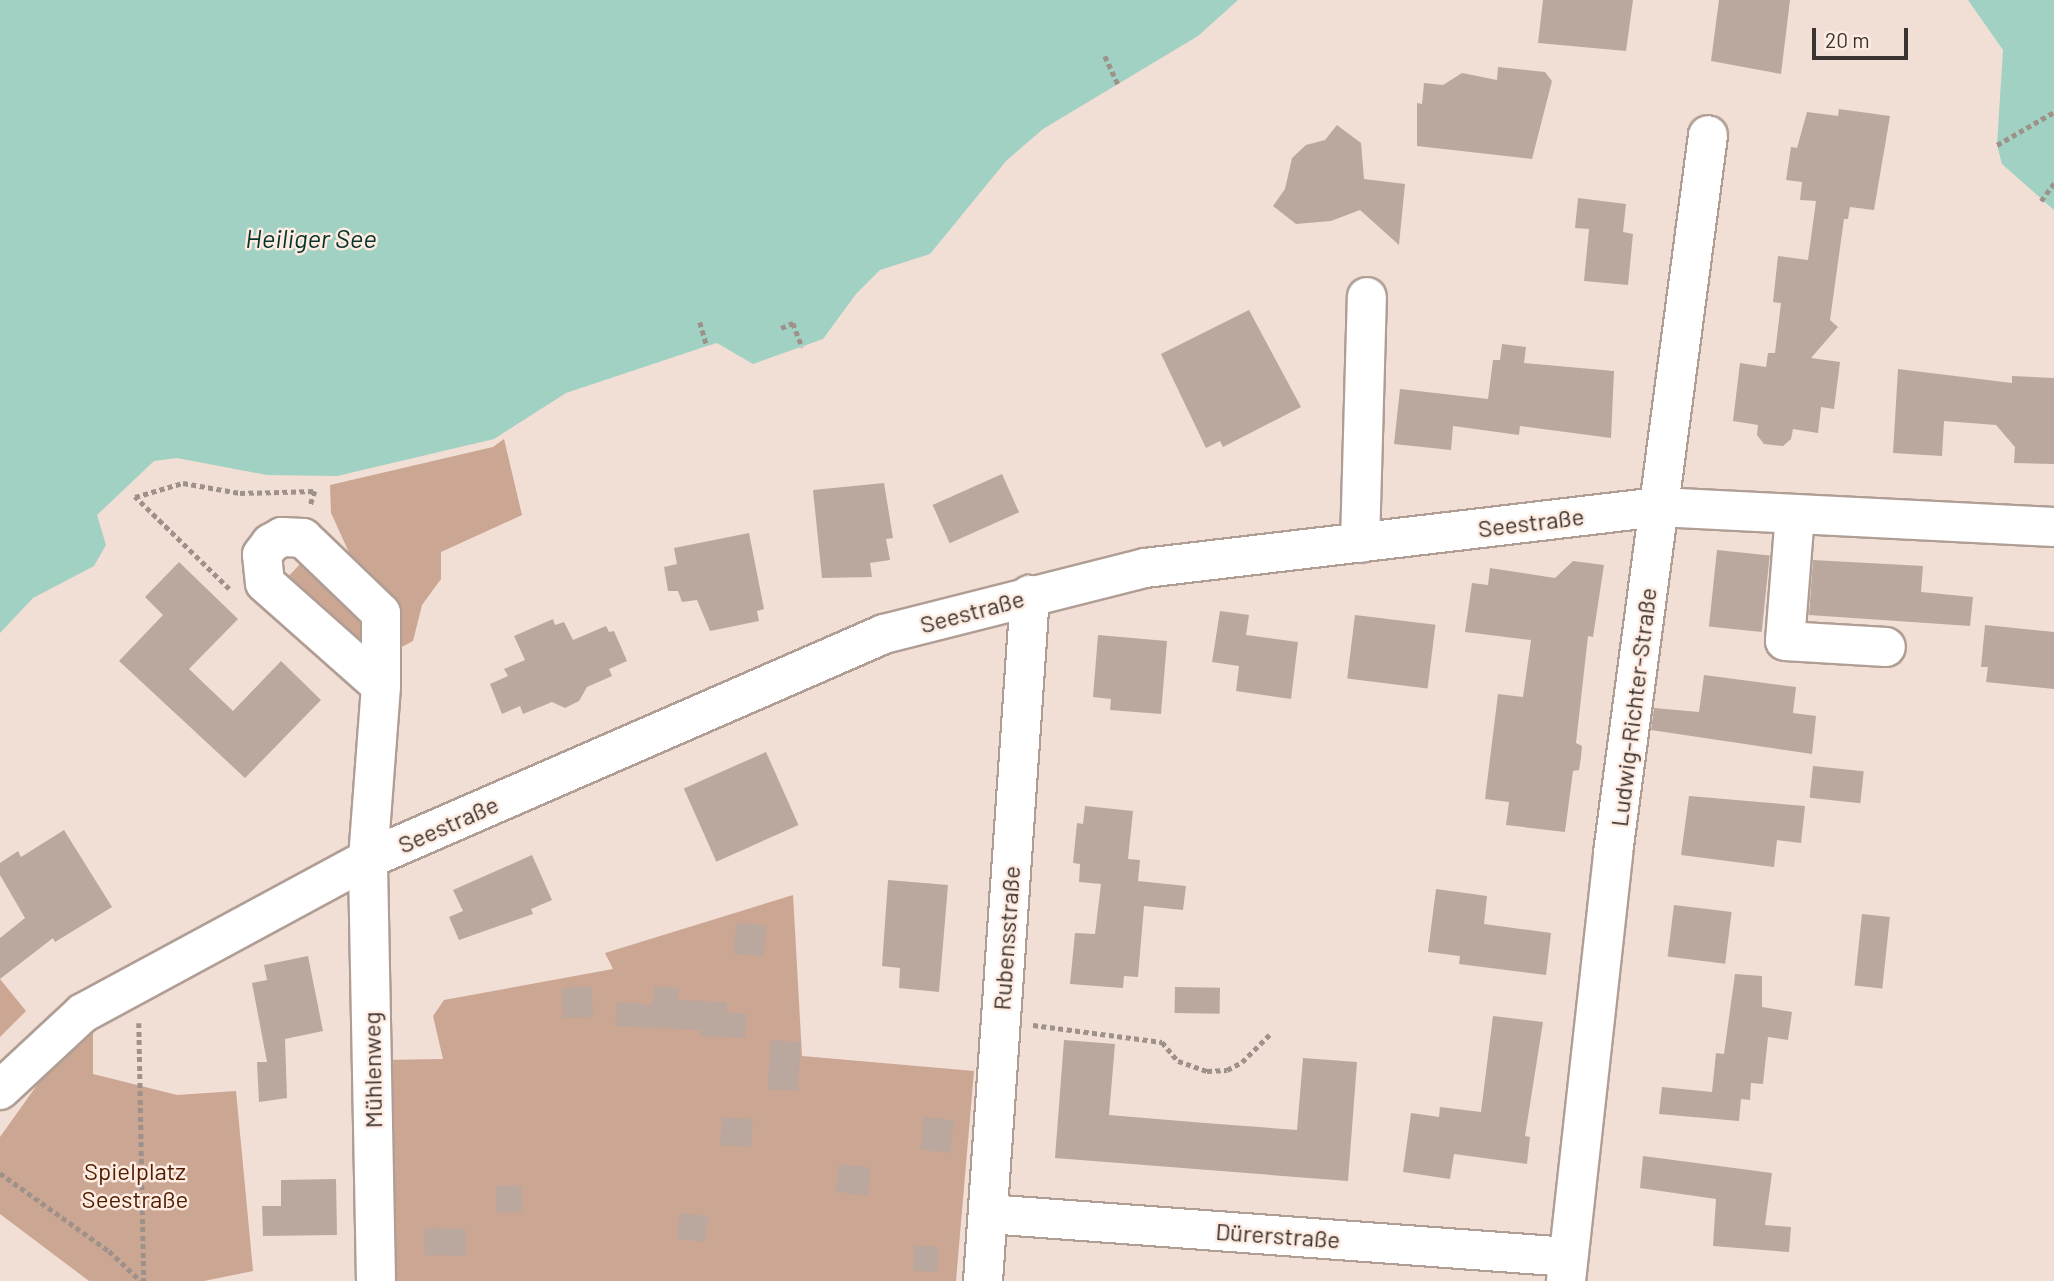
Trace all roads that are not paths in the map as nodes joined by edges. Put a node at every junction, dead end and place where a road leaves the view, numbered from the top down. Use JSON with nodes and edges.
{"nodes":[{"id":1,"x":1708,"y":135,"type":"dead end"},
{"id":2,"x":1367,"y":297,"type":"dead end"},
{"id":3,"x":1658,"y":507,"type":"junction"},
{"id":4,"x":1795,"y":514,"type":"junction"},
{"id":5,"x":2054,"y":527,"type":"edge"},
{"id":6,"x":1360,"y":543,"type":"junction"},
{"id":7,"x":1030,"y":595,"type":"junction"},
{"id":8,"x":1886,"y":647,"type":"dead end"},
{"id":9,"x":381,"y":687,"type":"junction"},
{"id":10,"x":369,"y":859,"type":"junction"},
{"id":11,"x":0,"y":1090,"type":"edge"},
{"id":12,"x":988,"y":1214,"type":"junction"},
{"id":13,"x":1567,"y":1269,"type":"edge"},
{"id":14,"x":376,"y":1281,"type":"edge"},
{"id":15,"x":983,"y":1281,"type":"edge"}],
"edges":[{"from":1,"to":3,"type":"street","name":"Ludwig-Richter-Straße"},
{"from":2,"to":6,"type":"street"},
{"from":3,"to":4,"type":"street","name":"Seestraße"},
{"from":3,"to":6,"type":"street","name":"Seestraße"},
{"from":3,"to":13,"type":"street","name":"Ludwig-Richter-Straße"},
{"from":4,"to":5,"type":"street","name":"Seestraße"},
{"from":4,"to":8,"type":"street"},
{"from":6,"to":7,"type":"street","name":"Seestraße"},
{"from":7,"to":10,"type":"street","name":"Seestraße"},
{"from":7,"to":12,"type":"street","name":"Rubensstraße"},
{"from":9,"to":9,"type":"street","name":"Mühlenweg"},
{"from":9,"to":10,"type":"street","name":"Mühlenweg"},
{"from":10,"to":11,"type":"street","name":"Seestraße"},
{"from":10,"to":14,"type":"street","name":"Mühlenweg"},
{"from":12,"to":13,"type":"street","name":"Dürerstraße"},
{"from":12,"to":15,"type":"street","name":"Rubensstraße"}]}
